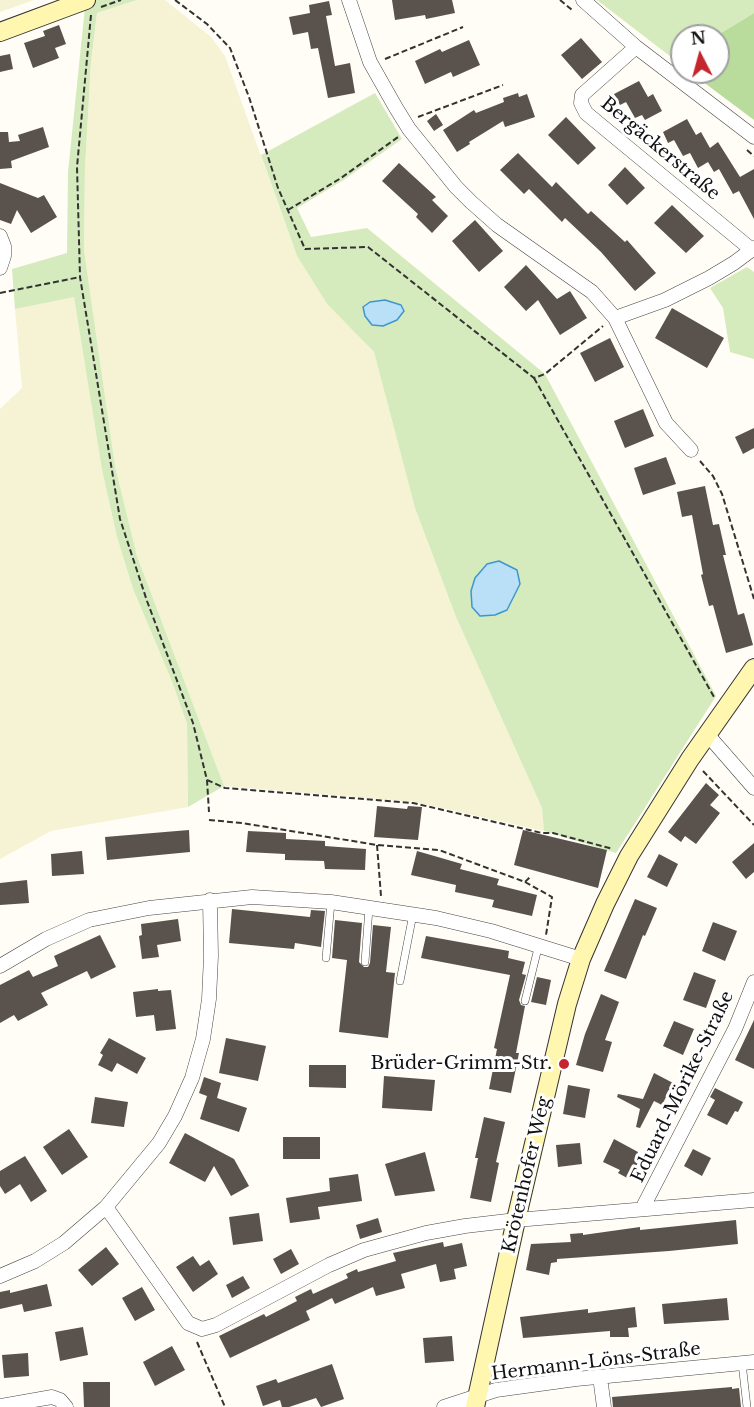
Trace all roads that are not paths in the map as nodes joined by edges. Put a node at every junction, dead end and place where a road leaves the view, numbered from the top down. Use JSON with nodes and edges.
{"nodes":[{"id":1,"x":349,"y":0,"type":"edge"},
{"id":2,"x":583,"y":0,"type":"edge"},
{"id":3,"x":88,"y":5,"type":"edge"},
{"id":4,"x":0,"y":32,"type":"edge"},
{"id":5,"x":636,"y":47,"type":"junction"},
{"id":6,"x":754,"y":137,"type":"edge"},
{"id":7,"x":0,"y":236,"type":"edge"},
{"id":8,"x":753,"y":249,"type":"edge"},
{"id":9,"x":0,"y":268,"type":"edge"},
{"id":10,"x":615,"y":318,"type":"junction"},
{"id":11,"x":691,"y":450,"type":"road end"},
{"id":12,"x":754,"y":668,"type":"edge"},
{"id":13,"x":707,"y":734,"type":"junction"},
{"id":14,"x":754,"y":788,"type":"edge"},
{"id":15,"x":210,"y":900,"type":"junction"},
{"id":16,"x":331,"y":902,"type":"junction"},
{"id":17,"x":376,"y":908,"type":"junction"},
{"id":18,"x":412,"y":914,"type":"junction"},
{"id":19,"x":541,"y":945,"type":"junction"},
{"id":20,"x":326,"y":958,"type":"dead end"},
{"id":21,"x":581,"y":959,"type":"junction"},
{"id":22,"x":365,"y":962,"type":"dead end"},
{"id":23,"x":0,"y":966,"type":"edge"},
{"id":24,"x":400,"y":981,"type":"dead end"},
{"id":25,"x":754,"y":982,"type":"edge"},
{"id":26,"x":525,"y":1001,"type":"dead end"},
{"id":27,"x":754,"y":1200,"type":"edge"},
{"id":28,"x":106,"y":1207,"type":"junction"},
{"id":29,"x":642,"y":1209,"type":"junction"},
{"id":30,"x":516,"y":1220,"type":"junction"},
{"id":31,"x":0,"y":1276,"type":"edge"},
{"id":32,"x":748,"y":1362,"type":"edge"},
{"id":33,"x":600,"y":1377,"type":"junction"},
{"id":34,"x":476,"y":1401,"type":"edge"},
{"id":35,"x":0,"y":1406,"type":"edge"},
{"id":36,"x":66,"y":1407,"type":"edge"},
{"id":37,"x":444,"y":1407,"type":"edge"},
{"id":38,"x":604,"y":1407,"type":"edge"},
{"id":39,"x":747,"y":1407,"type":"edge"}],
"edges":[{"from":1,"to":10,"type":"street"},
{"from":2,"to":5,"type":"street"},
{"from":3,"to":4,"type":"street"},
{"from":5,"to":6,"type":"street"},
{"from":5,"to":8,"type":"street","name":"Bergäckerstraße"},
{"from":7,"to":9,"type":"street"},
{"from":8,"to":10,"type":"street"},
{"from":10,"to":11,"type":"street"},
{"from":12,"to":13,"type":"street","name":"Krötenhofer Weg"},
{"from":13,"to":14,"type":"street"},
{"from":13,"to":21,"type":"street","name":"Krötenhofer Weg"},
{"from":15,"to":16,"type":"street"},
{"from":15,"to":23,"type":"street"},
{"from":15,"to":28,"type":"street"},
{"from":16,"to":17,"type":"street"},
{"from":16,"to":20,"type":"lane"},
{"from":17,"to":18,"type":"street"},
{"from":17,"to":22,"type":"lane"},
{"from":18,"to":19,"type":"street"},
{"from":18,"to":24,"type":"lane"},
{"from":19,"to":21,"type":"street"},
{"from":19,"to":26,"type":"lane"},
{"from":21,"to":30,"type":"street","name":"Krötenhofer Weg"},
{"from":25,"to":29,"type":"street","name":"Eduard-Mörike-Straße"},
{"from":27,"to":29,"type":"street"},
{"from":28,"to":30,"type":"street"},
{"from":28,"to":31,"type":"street"},
{"from":29,"to":30,"type":"street"},
{"from":30,"to":34,"type":"street","name":"Krötenhofer Weg"},
{"from":32,"to":33,"type":"street","name":"Hermann-Löns-Straße"},
{"from":32,"to":39,"type":"lane"},
{"from":33,"to":34,"type":"street","name":"Hermann-Löns-Straße"},
{"from":33,"to":38,"type":"street"},
{"from":34,"to":37,"type":"street","name":"Hermann-Löns-Straße"},
{"from":35,"to":36,"type":"street"}]}
